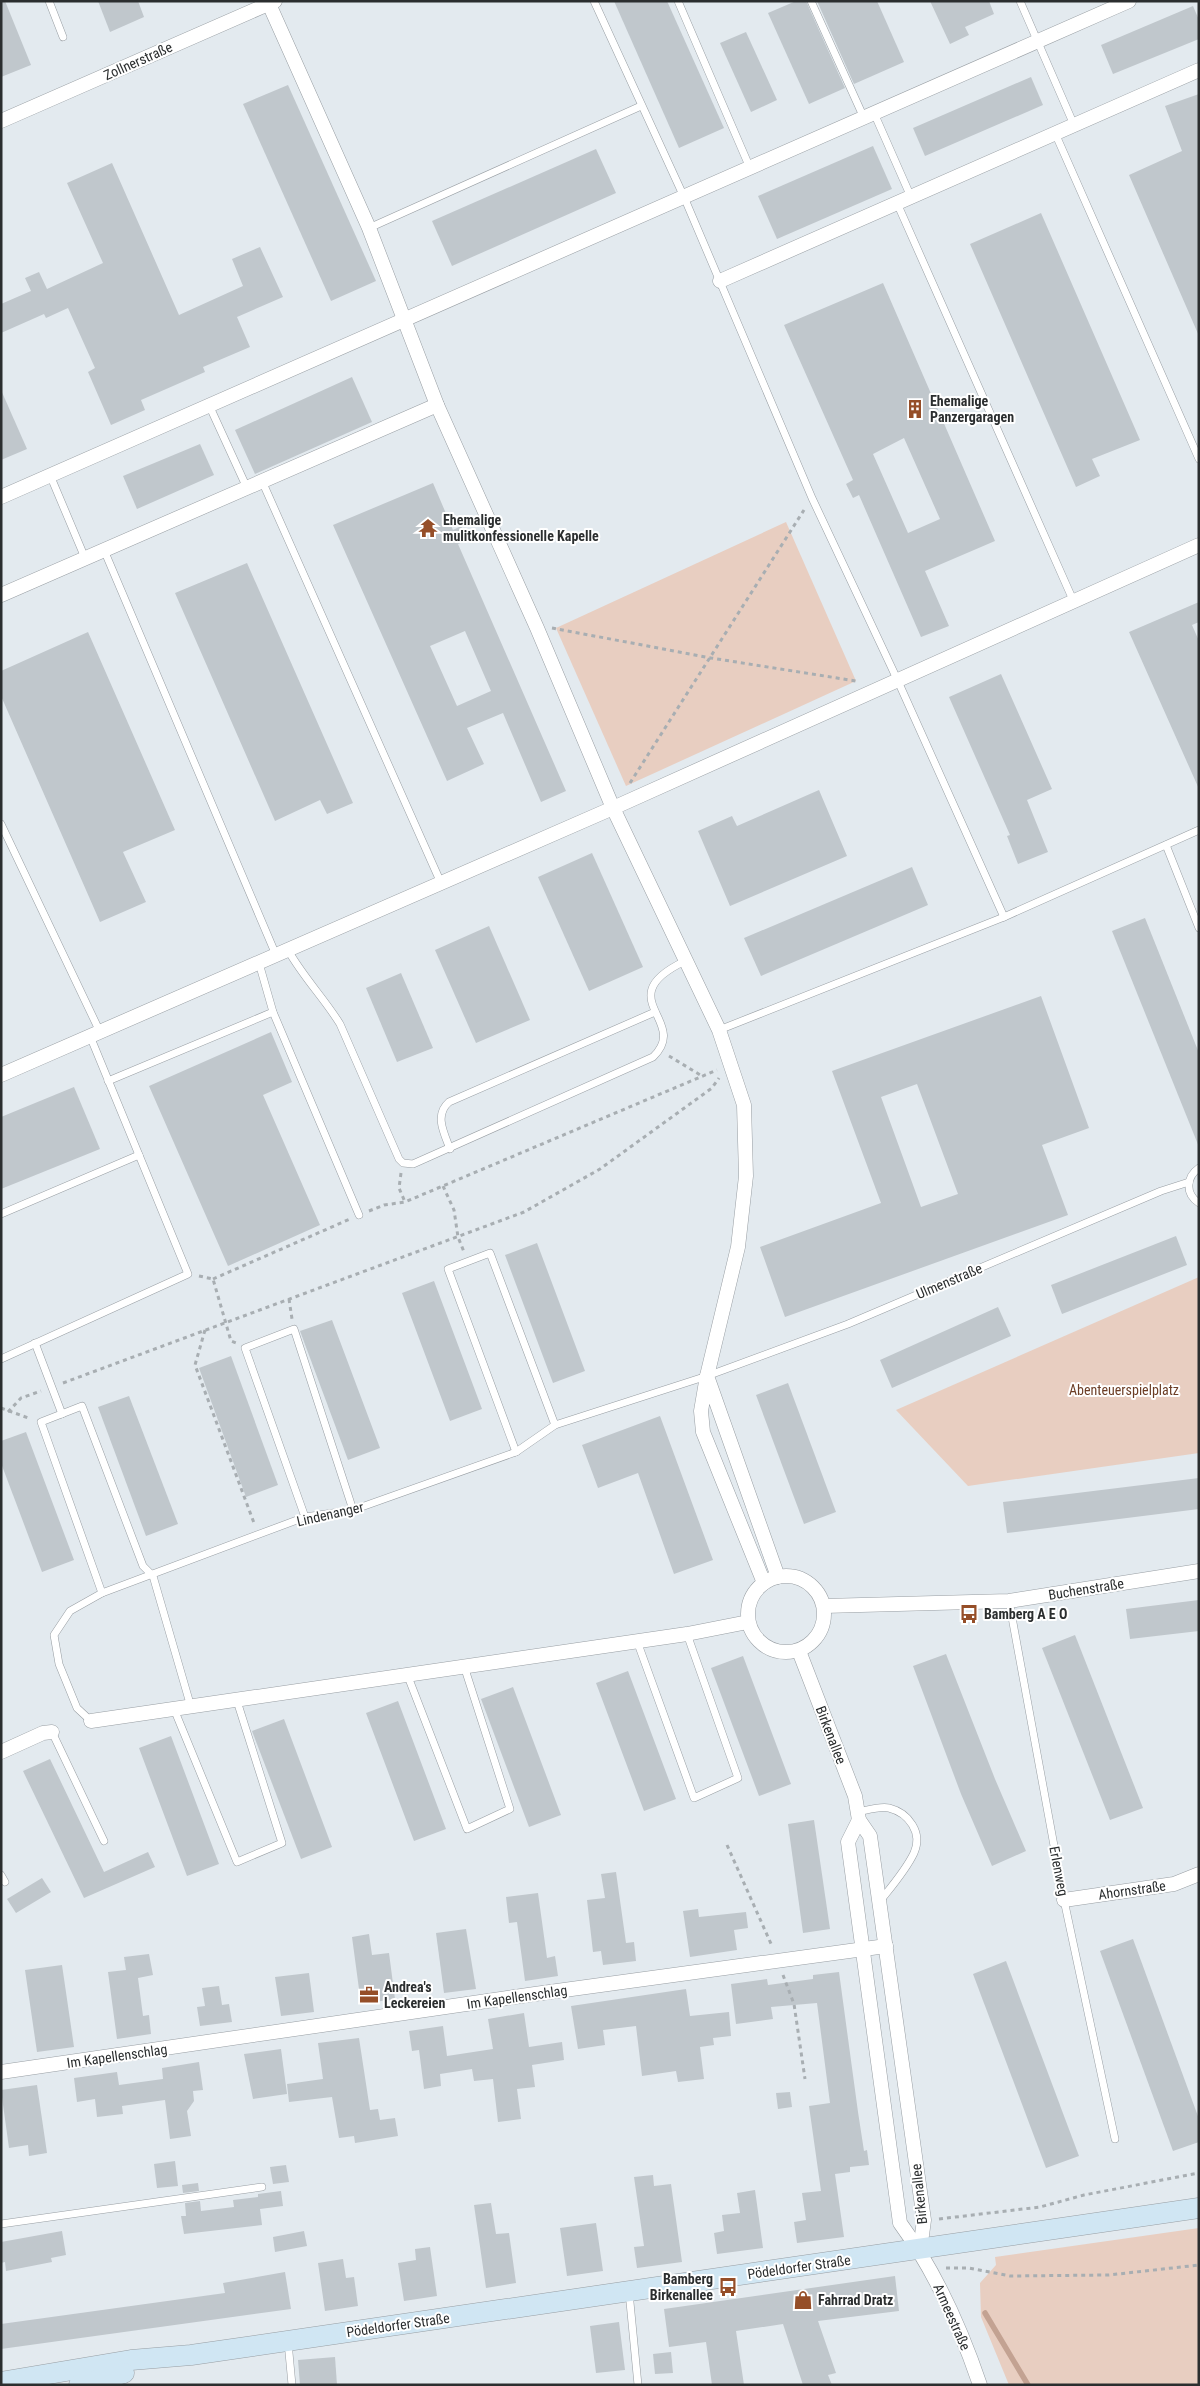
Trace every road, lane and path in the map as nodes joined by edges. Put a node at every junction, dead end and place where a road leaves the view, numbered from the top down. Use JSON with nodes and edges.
{"nodes":[{"id":1,"x":49,"y":1,"type":"edge"},
{"id":2,"x":594,"y":1,"type":"edge"},
{"id":3,"x":678,"y":1,"type":"edge"},
{"id":4,"x":811,"y":1,"type":"edge"},
{"id":5,"x":1020,"y":1,"type":"edge"},
{"id":6,"x":1129,"y":1,"type":"edge"},
{"id":7,"x":272,"y":2,"type":"edge"},
{"id":8,"x":64,"y":37,"type":"dead end"},
{"id":9,"x":1038,"y":42,"type":"junction"},
{"id":10,"x":1199,"y":70,"type":"edge"},
{"id":11,"x":641,"y":106,"type":"junction"},
{"id":12,"x":869,"y":116,"type":"junction"},
{"id":13,"x":1,"y":120,"type":"edge"},
{"id":14,"x":1074,"y":125,"type":"junction"},
{"id":15,"x":1055,"y":133,"type":"junction"},
{"id":16,"x":750,"y":168,"type":"junction"},
{"id":17,"x":684,"y":197,"type":"junction"},
{"id":18,"x":911,"y":197,"type":"junction"},
{"id":19,"x":898,"y":203,"type":"junction"},
{"id":20,"x":369,"y":228,"type":"junction"},
{"id":21,"x":720,"y":281,"type":"junction"},
{"id":22,"x":405,"y":319,"type":"junction"},
{"id":23,"x":210,"y":405,"type":"junction"},
{"id":24,"x":437,"y":405,"type":"junction"},
{"id":25,"x":1199,"y":458,"type":"edge"},
{"id":26,"x":50,"y":475,"type":"junction"},
{"id":27,"x":262,"y":481,"type":"junction"},
{"id":28,"x":247,"y":488,"type":"junction"},
{"id":29,"x":1,"y":496,"type":"edge"},
{"id":30,"x":812,"y":498,"type":"junction"},
{"id":31,"x":1199,"y":545,"type":"edge"},
{"id":32,"x":104,"y":550,"type":"junction"},
{"id":33,"x":85,"y":558,"type":"junction"},
{"id":34,"x":1,"y":595,"type":"edge"},
{"id":35,"x":1074,"y":600,"type":"junction"},
{"id":36,"x":537,"y":628,"type":"junction"},
{"id":37,"x":711,"y":658,"type":"junction"},
{"id":38,"x":897,"y":679,"type":"junction"},
{"id":39,"x":864,"y":681,"type":"dead end"},
{"id":40,"x":629,"y":783,"type":"dead end"},
{"id":41,"x":613,"y":808,"type":"junction"},
{"id":42,"x":1,"y":824,"type":"edge"},
{"id":43,"x":1199,"y":830,"type":"edge"},
{"id":44,"x":1166,"y":844,"type":"junction"},
{"id":45,"x":441,"y":883,"type":"junction"},
{"id":46,"x":1004,"y":917,"type":"junction"},
{"id":47,"x":1199,"y":928,"type":"edge"},
{"id":48,"x":282,"y":953,"type":"junction"},
{"id":49,"x":685,"y":961,"type":"junction"},
{"id":50,"x":259,"y":963,"type":"junction"},
{"id":51,"x":273,"y":1012,"type":"junction"},
{"id":52,"x":656,"y":1012,"type":"junction"},
{"id":53,"x":719,"y":1030,"type":"junction"},
{"id":54,"x":95,"y":1034,"type":"junction"},
{"id":55,"x":660,"y":1050,"type":"junction"},
{"id":56,"x":730,"y":1064,"type":"junction"},
{"id":57,"x":1,"y":1075,"type":"edge"},
{"id":58,"x":703,"y":1076,"type":"junction"},
{"id":59,"x":108,"y":1081,"type":"junction"},
{"id":60,"x":450,"y":1148,"type":"junction"},
{"id":61,"x":139,"y":1155,"type":"junction"},
{"id":62,"x":403,"y":1163,"type":"junction"},
{"id":63,"x":1199,"y":1168,"type":"edge"},
{"id":64,"x":1188,"y":1182,"type":"junction"},
{"id":65,"x":443,"y":1186,"type":"junction"},
{"id":66,"x":406,"y":1202,"type":"junction"},
{"id":67,"x":1199,"y":1203,"type":"edge"},
{"id":68,"x":1,"y":1214,"type":"edge"},
{"id":69,"x":359,"y":1215,"type":"junction"},
{"id":70,"x":458,"y":1237,"type":"junction"},
{"id":71,"x":468,"y":1262,"type":"junction"},
{"id":72,"x":188,"y":1274,"type":"junction"},
{"id":73,"x":213,"y":1279,"type":"junction"},
{"id":74,"x":289,"y":1299,"type":"junction"},
{"id":75,"x":226,"y":1322,"type":"junction"},
{"id":76,"x":294,"y":1329,"type":"junction"},
{"id":77,"x":205,"y":1330,"type":"junction"},
{"id":78,"x":35,"y":1344,"type":"junction"},
{"id":79,"x":245,"y":1348,"type":"junction"},
{"id":80,"x":1,"y":1359,"type":"edge"},
{"id":81,"x":707,"y":1376,"type":"junction"},
{"id":82,"x":52,"y":1387,"type":"junction"},
{"id":83,"x":1,"y":1408,"type":"edge"},
{"id":84,"x":8,"y":1412,"type":"junction"},
{"id":85,"x":62,"y":1414,"type":"junction"},
{"id":86,"x":41,"y":1422,"type":"junction"},
{"id":87,"x":555,"y":1425,"type":"junction"},
{"id":88,"x":516,"y":1452,"type":"junction"},
{"id":89,"x":353,"y":1510,"type":"junction"},
{"id":90,"x":305,"y":1517,"type":"junction"},
{"id":91,"x":258,"y":1535,"type":"junction"},
{"id":92,"x":1199,"y":1571,"type":"edge"},
{"id":93,"x":152,"y":1576,"type":"junction"},
{"id":94,"x":778,"y":1576,"type":"junction"},
{"id":95,"x":764,"y":1583,"type":"junction"},
{"id":96,"x":102,"y":1593,"type":"junction"},
{"id":97,"x":1009,"y":1601,"type":"junction"},
{"id":98,"x":824,"y":1606,"type":"junction"},
{"id":99,"x":748,"y":1622,"type":"junction"},
{"id":100,"x":687,"y":1634,"type":"junction"},
{"id":101,"x":637,"y":1640,"type":"junction"},
{"id":102,"x":799,"y":1651,"type":"junction"},
{"id":103,"x":464,"y":1665,"type":"junction"},
{"id":104,"x":407,"y":1674,"type":"junction"},
{"id":105,"x":236,"y":1700,"type":"junction"},
{"id":106,"x":191,"y":1707,"type":"junction"},
{"id":107,"x":174,"y":1709,"type":"junction"},
{"id":108,"x":91,"y":1721,"type":"joint"},
{"id":109,"x":52,"y":1732,"type":"joint"},
{"id":110,"x":1,"y":1752,"type":"edge"},
{"id":111,"x":859,"y":1816,"type":"junction"},
{"id":112,"x":104,"y":1841,"type":"dead end"},
{"id":113,"x":727,"y":1845,"type":"dead end"},
{"id":114,"x":1199,"y":1874,"type":"edge"},
{"id":115,"x":1064,"y":1900,"type":"junction"},
{"id":116,"x":880,"y":1901,"type":"junction"},
{"id":117,"x":886,"y":1946,"type":"junction"},
{"id":118,"x":862,"y":1950,"type":"junction"},
{"id":119,"x":779,"y":1962,"type":"junction"},
{"id":120,"x":1,"y":2072,"type":"edge"},
{"id":121,"x":805,"y":2079,"type":"dead end"},
{"id":122,"x":1115,"y":2139,"type":"dead end"},
{"id":123,"x":1199,"y":2174,"type":"edge"},
{"id":124,"x":262,"y":2187,"type":"dead end"},
{"id":125,"x":1199,"y":2208,"type":"edge"},
{"id":126,"x":924,"y":2220,"type":"junction"},
{"id":127,"x":1,"y":2224,"type":"edge"},
{"id":128,"x":924,"y":2259,"type":"junction"},
{"id":129,"x":1199,"y":2265,"type":"edge"},
{"id":130,"x":629,"y":2292,"type":"junction"},
{"id":131,"x":288,"y":2341,"type":"junction"},
{"id":132,"x":192,"y":2355,"type":"junction"},
{"id":133,"x":1,"y":2382,"type":"edge"},
{"id":134,"x":79,"y":2385,"type":"edge"},
{"id":135,"x":292,"y":2385,"type":"edge"},
{"id":136,"x":638,"y":2385,"type":"edge"},
{"id":137,"x":980,"y":2385,"type":"edge"}],
"edges":[{"from":1,"to":8,"type":"lane"},
{"from":2,"to":11,"type":"lane"},
{"from":3,"to":16,"type":"lane"},
{"from":4,"to":12,"type":"lane"},
{"from":5,"to":9,"type":"lane"},
{"from":6,"to":9,"type":"street"},
{"from":7,"to":13,"type":"street","name":"Zollnerstraße"},
{"from":7,"to":20,"type":"street"},
{"from":9,"to":12,"type":"street"},
{"from":9,"to":14,"type":"lane"},
{"from":10,"to":14,"type":"street"},
{"from":11,"to":17,"type":"lane"},
{"from":11,"to":20,"type":"lane"},
{"from":12,"to":16,"type":"street"},
{"from":12,"to":18,"type":"lane"},
{"from":14,"to":15,"type":"street"},
{"from":15,"to":18,"type":"street"},
{"from":15,"to":25,"type":"lane"},
{"from":16,"to":17,"type":"street"},
{"from":17,"to":21,"type":"lane"},
{"from":17,"to":22,"type":"street"},
{"from":18,"to":19,"type":"street"},
{"from":19,"to":21,"type":"street"},
{"from":19,"to":35,"type":"lane"},
{"from":20,"to":22,"type":"street"},
{"from":21,"to":30,"type":"lane"},
{"from":22,"to":23,"type":"street"},
{"from":22,"to":24,"type":"street"},
{"from":23,"to":26,"type":"street"},
{"from":23,"to":28,"type":"lane"},
{"from":24,"to":27,"type":"street"},
{"from":24,"to":36,"type":"street"},
{"from":26,"to":29,"type":"street"},
{"from":26,"to":33,"type":"lane"},
{"from":27,"to":28,"type":"street"},
{"from":27,"to":45,"type":"lane"},
{"from":28,"to":32,"type":"street"},
{"from":30,"to":37,"type":"path"},
{"from":30,"to":38,"type":"lane"},
{"from":31,"to":35,"type":"street"},
{"from":32,"to":33,"type":"street"},
{"from":32,"to":48,"type":"lane"},
{"from":33,"to":34,"type":"street"},
{"from":35,"to":38,"type":"street"},
{"from":36,"to":37,"type":"path"},
{"from":36,"to":41,"type":"street"},
{"from":37,"to":39,"type":"path"},
{"from":37,"to":40,"type":"path"},
{"from":38,"to":41,"type":"street"},
{"from":38,"to":46,"type":"lane"},
{"from":41,"to":45,"type":"street"},
{"from":41,"to":49,"type":"street"},
{"from":42,"to":54,"type":"lane"},
{"from":43,"to":44,"type":"lane"},
{"from":44,"to":46,"type":"lane"},
{"from":44,"to":47,"type":"lane"},
{"from":45,"to":48,"type":"street"},
{"from":46,"to":53,"type":"lane"},
{"from":48,"to":50,"type":"street"},
{"from":48,"to":62,"type":"lane"},
{"from":49,"to":52,"type":"lane"},
{"from":49,"to":53,"type":"street"},
{"from":50,"to":51,"type":"lane"},
{"from":50,"to":54,"type":"street"},
{"from":51,"to":59,"type":"lane"},
{"from":51,"to":69,"type":"lane"},
{"from":52,"to":55,"type":"lane"},
{"from":52,"to":60,"type":"lane"},
{"from":53,"to":56,"type":"street"},
{"from":54,"to":57,"type":"street"},
{"from":54,"to":59,"type":"lane"},
{"from":55,"to":58,"type":"path"},
{"from":55,"to":60,"type":"lane"},
{"from":56,"to":58,"type":"path"},
{"from":56,"to":70,"type":"path"},
{"from":56,"to":81,"type":"street"},
{"from":58,"to":65,"type":"path"},
{"from":59,"to":61,"type":"lane"},
{"from":60,"to":62,"type":"lane"},
{"from":61,"to":68,"type":"lane"},
{"from":61,"to":72,"type":"lane"},
{"from":62,"to":66,"type":"path"},
{"from":63,"to":64,"type":"lane"},
{"from":64,"to":67,"type":"lane"},
{"from":64,"to":81,"type":"lane","name":"Ulmenstraße"},
{"from":65,"to":66,"type":"path"},
{"from":65,"to":70,"type":"path"},
{"from":66,"to":69,"type":"path"},
{"from":69,"to":73,"type":"path"},
{"from":70,"to":71,"type":"path"},
{"from":70,"to":74,"type":"path"},
{"from":71,"to":87,"type":"lane"},
{"from":71,"to":88,"type":"lane"},
{"from":72,"to":73,"type":"path"},
{"from":72,"to":78,"type":"lane"},
{"from":73,"to":75,"type":"path"},
{"from":74,"to":75,"type":"path"},
{"from":74,"to":76,"type":"path"},
{"from":75,"to":77,"type":"path"},
{"from":75,"to":79,"type":"path"},
{"from":76,"to":79,"type":"lane"},
{"from":76,"to":89,"type":"lane"},
{"from":77,"to":82,"type":"path"},
{"from":77,"to":91,"type":"path"},
{"from":78,"to":80,"type":"lane"},
{"from":78,"to":82,"type":"lane"},
{"from":79,"to":90,"type":"lane"},
{"from":81,"to":87,"type":"lane","name":"Lindenanger"},
{"from":81,"to":94,"type":"street"},
{"from":81,"to":95,"type":"street"},
{"from":82,"to":84,"type":"path"},
{"from":82,"to":85,"type":"lane"},
{"from":83,"to":84,"type":"path"},
{"from":84,"to":86,"type":"path"},
{"from":85,"to":86,"type":"lane"},
{"from":85,"to":93,"type":"lane"},
{"from":86,"to":96,"type":"lane"},
{"from":87,"to":88,"type":"lane","name":"Lindenanger"},
{"from":88,"to":89,"type":"lane","name":"Lindenanger"},
{"from":89,"to":90,"type":"lane","name":"Lindenanger"},
{"from":90,"to":91,"type":"lane","name":"Lindenanger"},
{"from":91,"to":93,"type":"lane","name":"Lindenanger"},
{"from":92,"to":97,"type":"street","name":"Buchenstraße"},
{"from":93,"to":96,"type":"lane","name":"Lindenanger"},
{"from":93,"to":106,"type":"lane"},
{"from":94,"to":95,"type":"street"},
{"from":94,"to":98,"type":"street"},
{"from":95,"to":99,"type":"street"},
{"from":96,"to":108,"type":"lane","name":"Lindenanger"},
{"from":97,"to":98,"type":"street","name":"Buchenstraße"},
{"from":97,"to":115,"type":"lane","name":"Erlenweg"},
{"from":98,"to":102,"type":"street"},
{"from":99,"to":100,"type":"street"},
{"from":99,"to":102,"type":"street"},
{"from":100,"to":101,"type":"street"},
{"from":100,"to":101,"type":"lane"},
{"from":101,"to":103,"type":"street"},
{"from":102,"to":111,"type":"street","name":"Birkenallee"},
{"from":103,"to":104,"type":"street"},
{"from":103,"to":104,"type":"lane"},
{"from":104,"to":105,"type":"street"},
{"from":105,"to":106,"type":"street"},
{"from":105,"to":107,"type":"lane"},
{"from":106,"to":107,"type":"street"},
{"from":107,"to":108,"type":"street"},
{"from":109,"to":110,"type":"street"},
{"from":109,"to":112,"type":"lane"},
{"from":111,"to":116,"type":"street","name":"Birkenallee"},
{"from":111,"to":116,"type":"lane"},
{"from":111,"to":118,"type":"street","name":"Birkenallee"},
{"from":113,"to":119,"type":"path"},
{"from":114,"to":115,"type":"street","name":"Ahornstraße"},
{"from":115,"to":122,"type":"lane","name":"Erlenweg"},
{"from":116,"to":117,"type":"street","name":"Birkenallee"},
{"from":117,"to":118,"type":"street","name":"Im Kapellenschlag"},
{"from":117,"to":126,"type":"street","name":"Birkenallee"},
{"from":118,"to":119,"type":"street","name":"Im Kapellenschlag"},
{"from":118,"to":128,"type":"street","name":"Birkenallee"},
{"from":119,"to":120,"type":"street","name":"Im Kapellenschlag"},
{"from":119,"to":121,"type":"path"},
{"from":123,"to":126,"type":"path"},
{"from":124,"to":127,"type":"lane"},
{"from":125,"to":128,"type":"main road","name":"Pödeldorfer Straße"},
{"from":126,"to":128,"type":"street","name":"Birkenallee"},
{"from":128,"to":129,"type":"path"},
{"from":128,"to":130,"type":"main road","name":"Pödeldorfer Straße"},
{"from":128,"to":137,"type":"street","name":"Armeestraße"},
{"from":130,"to":131,"type":"main road","name":"Pödeldorfer Straße"},
{"from":130,"to":136,"type":"lane"},
{"from":131,"to":132,"type":"main road","name":"Pödeldorfer Straße"},
{"from":131,"to":135,"type":"lane"},
{"from":132,"to":133,"type":"main road","name":"Pödeldorfer Straße"},
{"from":132,"to":134,"type":"main road","name":"Pödeldorfer Straße"}]}
